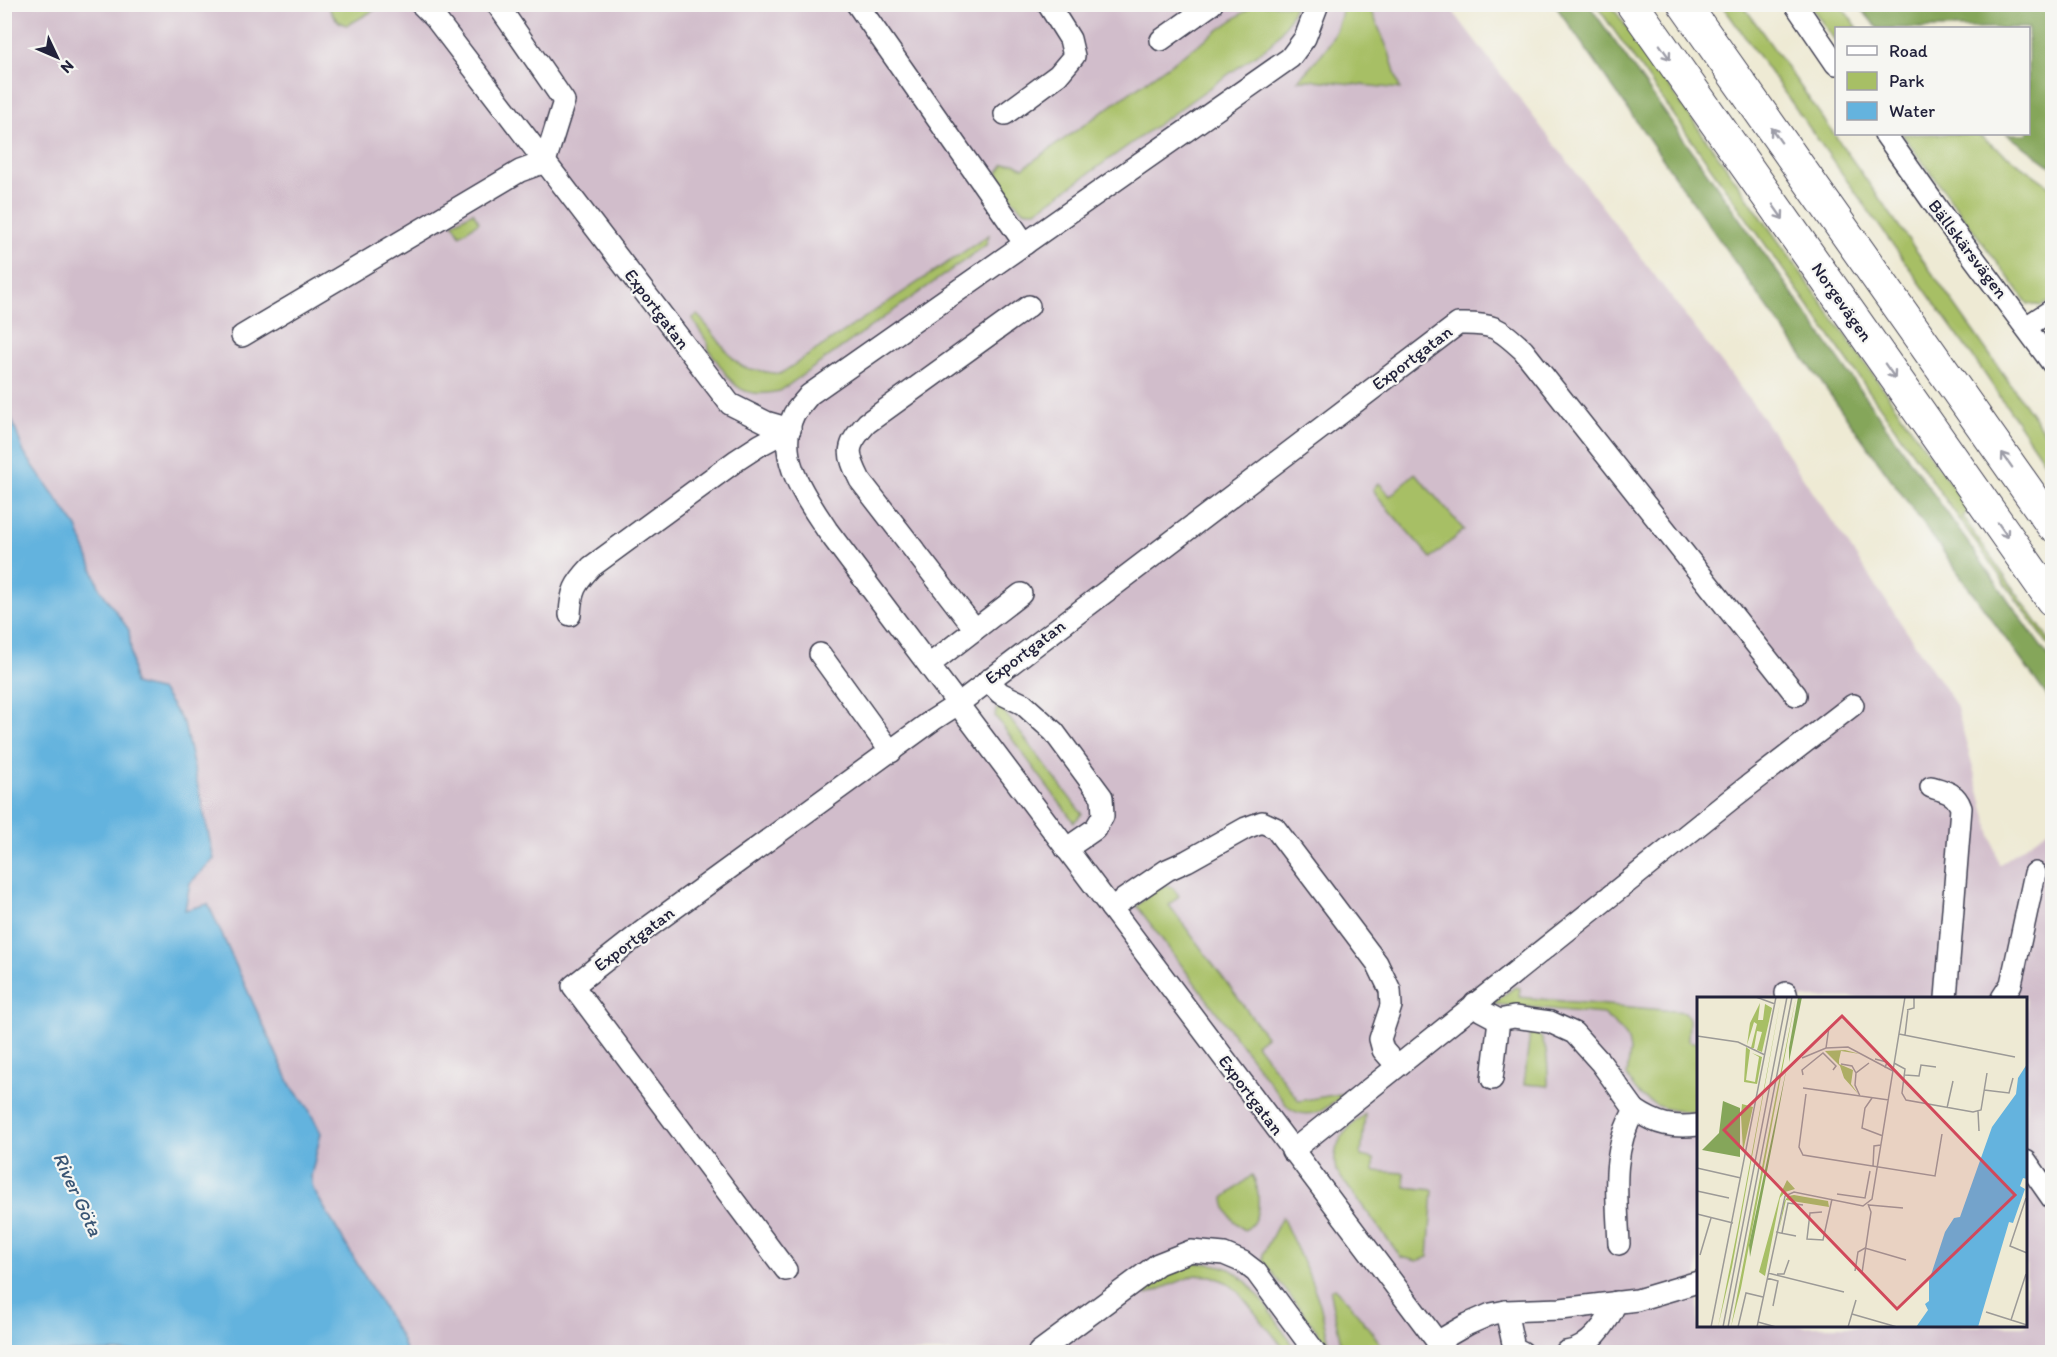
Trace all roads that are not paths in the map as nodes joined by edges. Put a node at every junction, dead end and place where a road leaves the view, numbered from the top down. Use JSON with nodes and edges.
{"nodes":[{"id":1,"x":421,"y":4,"type":"edge"},
{"id":2,"x":497,"y":4,"type":"edge"},
{"id":3,"x":857,"y":4,"type":"edge"},
{"id":4,"x":1048,"y":4,"type":"edge"},
{"id":5,"x":1212,"y":4,"type":"edge"},
{"id":6,"x":1318,"y":4,"type":"edge"},
{"id":7,"x":1632,"y":4,"type":"edge"},
{"id":8,"x":1684,"y":4,"type":"edge"},
{"id":9,"x":1795,"y":4,"type":"edge"},
{"id":10,"x":1161,"y":40,"type":"dead end"},
{"id":11,"x":1835,"y":63,"type":"edge"},
{"id":12,"x":1005,"y":114,"type":"dead end"},
{"id":13,"x":1886,"y":135,"type":"edge"},
{"id":14,"x":545,"y":162,"type":"junction"},
{"id":15,"x":1025,"y":244,"type":"junction"},
{"id":16,"x":1029,"y":306,"type":"dead end"},
{"id":17,"x":2052,"y":310,"type":"edge"},
{"id":18,"x":2026,"y":327,"type":"junction"},
{"id":19,"x":242,"y":336,"type":"dead end"},
{"id":20,"x":2052,"y":363,"type":"edge"},
{"id":21,"x":790,"y":429,"type":"junction"},
{"id":22,"x":2052,"y":525,"type":"edge"},
{"id":23,"x":1021,"y":594,"type":"dead end"},
{"id":24,"x":2052,"y":600,"type":"edge"},
{"id":25,"x":570,"y":615,"type":"dead end"},
{"id":26,"x":975,"y":629,"type":"junction"},
{"id":27,"x":820,"y":654,"type":"dead end"},
{"id":28,"x":929,"y":665,"type":"junction"},
{"id":29,"x":988,"y":680,"type":"junction"},
{"id":30,"x":1796,"y":694,"type":"dead end"},
{"id":31,"x":958,"y":704,"type":"junction"},
{"id":32,"x":1853,"y":705,"type":"dead end"},
{"id":33,"x":891,"y":752,"type":"junction"},
{"id":34,"x":1931,"y":787,"type":"dead end"},
{"id":35,"x":1066,"y":849,"type":"junction"},
{"id":36,"x":2035,"y":873,"type":"dead end"},
{"id":37,"x":1111,"y":908,"type":"junction"},
{"id":38,"x":1946,"y":997,"type":"edge"},
{"id":39,"x":2003,"y":997,"type":"edge"},
{"id":40,"x":1475,"y":1003,"type":"junction"},
{"id":41,"x":1499,"y":1020,"type":"junction"},
{"id":42,"x":1397,"y":1066,"type":"junction"},
{"id":43,"x":1492,"y":1079,"type":"dead end"},
{"id":44,"x":1635,"y":1110,"type":"junction"},
{"id":45,"x":1697,"y":1125,"type":"edge"},
{"id":46,"x":1292,"y":1151,"type":"junction"},
{"id":47,"x":2027,"y":1164,"type":"edge"},
{"id":48,"x":2052,"y":1198,"type":"edge"},
{"id":49,"x":1619,"y":1244,"type":"dead end"},
{"id":50,"x":786,"y":1270,"type":"dead end"},
{"id":51,"x":1697,"y":1282,"type":"edge"},
{"id":52,"x":1616,"y":1302,"type":"junction"},
{"id":53,"x":1506,"y":1311,"type":"junction"},
{"id":54,"x":1441,"y":1347,"type":"edge"},
{"id":55,"x":1039,"y":1353,"type":"edge"},
{"id":56,"x":1315,"y":1353,"type":"edge"},
{"id":57,"x":1522,"y":1353,"type":"edge"},
{"id":58,"x":1566,"y":1353,"type":"edge"}],
"edges":[{"from":1,"to":14,"type":"street","name":"Exportgatan"},
{"from":2,"to":14,"type":"street"},
{"from":3,"to":15,"type":"street"},
{"from":4,"to":12,"type":"street"},
{"from":5,"to":10,"type":"street"},
{"from":6,"to":15,"type":"street","name":"Exportgatan"},
{"from":7,"to":24,"type":"highway","name":"Norgevägen","one_way":true},
{"from":22,"to":8,"type":"highway","one_way":true},
{"from":9,"to":11,"type":"street"},
{"from":13,"to":18,"type":"street","name":"Bällskärsvägen"},
{"from":14,"to":19,"type":"street"},
{"from":14,"to":21,"type":"street","name":"Exportgatan"},
{"from":15,"to":21,"type":"street","name":"Exportgatan"},
{"from":16,"to":26,"type":"street"},
{"from":17,"to":18,"type":"street"},
{"from":18,"to":20,"type":"street","name":"Bällskärsvägen"},
{"from":21,"to":25,"type":"street"},
{"from":21,"to":28,"type":"street","name":"Exportgatan"},
{"from":23,"to":26,"type":"street"},
{"from":26,"to":28,"type":"street"},
{"from":27,"to":33,"type":"street"},
{"from":28,"to":31,"type":"street","name":"Exportgatan"},
{"from":29,"to":30,"type":"street","name":"Exportgatan"},
{"from":29,"to":31,"type":"street","name":"Exportgatan"},
{"from":29,"to":35,"type":"street"},
{"from":31,"to":33,"type":"street","name":"Exportgatan"},
{"from":31,"to":35,"type":"street","name":"Exportgatan"},
{"from":32,"to":40,"type":"street"},
{"from":33,"to":50,"type":"street","name":"Exportgatan"},
{"from":34,"to":38,"type":"street"},
{"from":35,"to":37,"type":"street","name":"Exportgatan"},
{"from":36,"to":39,"type":"street"},
{"from":37,"to":42,"type":"street"},
{"from":37,"to":46,"type":"street","name":"Exportgatan"},
{"from":40,"to":41,"type":"street"},
{"from":40,"to":42,"type":"street"},
{"from":41,"to":43,"type":"street"},
{"from":41,"to":44,"type":"street"},
{"from":42,"to":46,"type":"street"},
{"from":44,"to":45,"type":"street"},
{"from":44,"to":49,"type":"street"},
{"from":46,"to":54,"type":"street","name":"Exportgatan"},
{"from":47,"to":48,"type":"street"},
{"from":51,"to":52,"type":"street","name":"Exportgatan"},
{"from":52,"to":53,"type":"street","name":"Exportgatan"},
{"from":52,"to":58,"type":"street"},
{"from":53,"to":54,"type":"street","name":"Exportgatan"},
{"from":53,"to":57,"type":"street"},
{"from":55,"to":56,"type":"street"}]}
